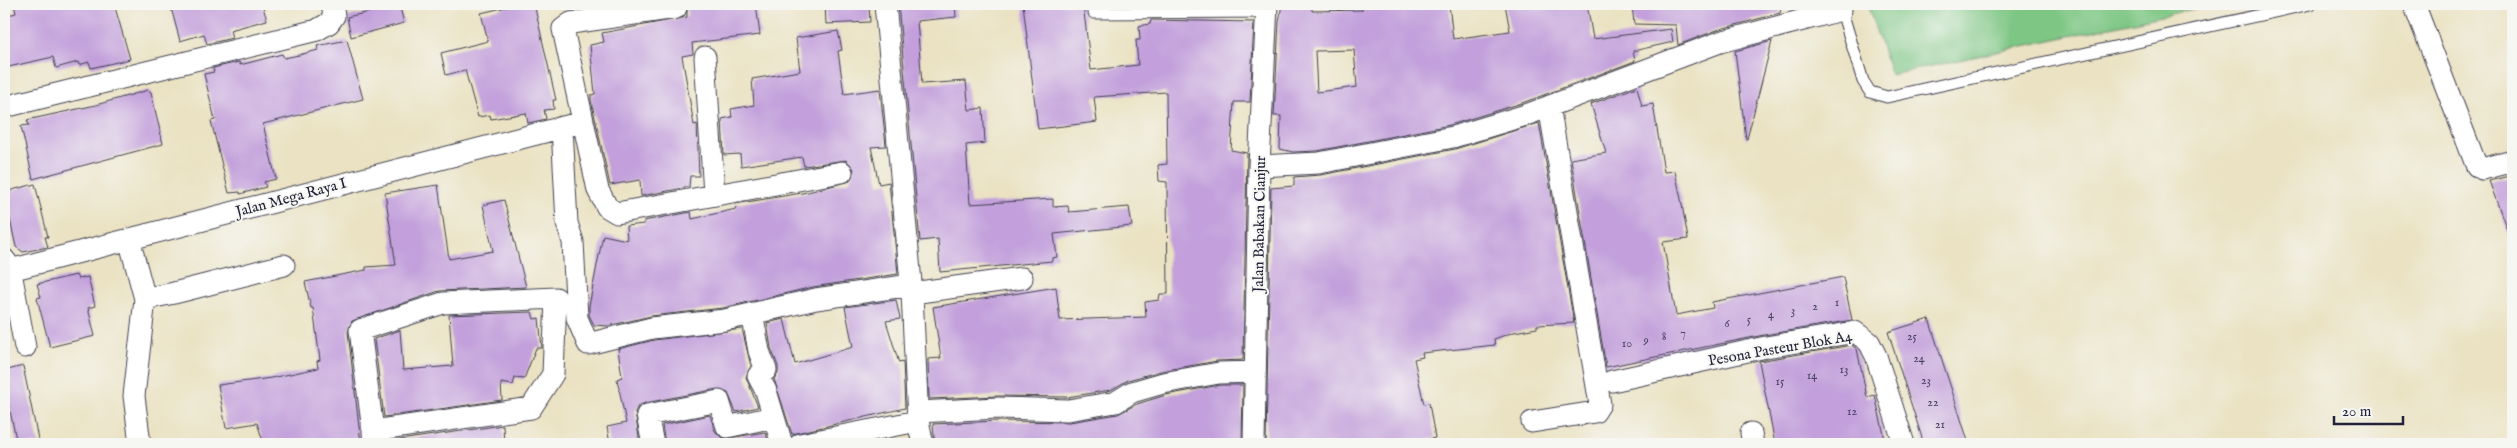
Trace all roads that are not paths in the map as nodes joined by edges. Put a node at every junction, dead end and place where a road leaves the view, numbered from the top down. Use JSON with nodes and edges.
{"nodes":[{"id":1,"x":332,"y":4,"type":"edge"},
{"id":2,"x":885,"y":4,"type":"edge"},
{"id":3,"x":2310,"y":4,"type":"edge"},
{"id":4,"x":2414,"y":4,"type":"edge"},
{"id":5,"x":1840,"y":7,"type":"edge"},
{"id":6,"x":676,"y":8,"type":"dead end"},
{"id":7,"x":1267,"y":8,"type":"edge"},
{"id":8,"x":1094,"y":13,"type":"dead end"},
{"id":9,"x":705,"y":57,"type":"dead end"},
{"id":10,"x":1548,"y":106,"type":"junction"},
{"id":11,"x":4,"y":107,"type":"edge"},
{"id":12,"x":572,"y":125,"type":"junction"},
{"id":13,"x":2513,"y":161,"type":"edge"},
{"id":14,"x":1260,"y":166,"type":"junction"},
{"id":15,"x":842,"y":172,"type":"dead end"},
{"id":16,"x":714,"y":194,"type":"junction"},
{"id":17,"x":129,"y":239,"type":"junction"},
{"id":18,"x":7,"y":263,"type":"edge"},
{"id":19,"x":284,"y":264,"type":"dead end"},
{"id":20,"x":1022,"y":278,"type":"dead end"},
{"id":21,"x":911,"y":289,"type":"junction"},
{"id":22,"x":145,"y":299,"type":"junction"},
{"id":23,"x":752,"y":313,"type":"junction"},
{"id":24,"x":25,"y":347,"type":"dead end"},
{"id":25,"x":1256,"y":372,"type":"junction"},
{"id":26,"x":1612,"y":381,"type":"dead end"},
{"id":27,"x":918,"y":416,"type":"junction"},
{"id":28,"x":773,"y":417,"type":"junction"},
{"id":29,"x":1532,"y":422,"type":"dead end"},
{"id":30,"x":373,"y":438,"type":"edge"},
{"id":31,"x":140,"y":444,"type":"edge"},
{"id":32,"x":653,"y":444,"type":"edge"},
{"id":33,"x":782,"y":444,"type":"edge"},
{"id":34,"x":800,"y":444,"type":"edge"},
{"id":35,"x":923,"y":444,"type":"edge"},
{"id":36,"x":1254,"y":444,"type":"edge"},
{"id":37,"x":1904,"y":444,"type":"edge"}],
"edges":[{"from":1,"to":11,"type":"street"},
{"from":2,"to":21,"type":"street"},
{"from":3,"to":5,"type":"lane"},
{"from":4,"to":13,"type":"street"},
{"from":5,"to":10,"type":"street"},
{"from":6,"to":12,"type":"street"},
{"from":7,"to":8,"type":"lane"},
{"from":7,"to":14,"type":"street","name":"Jalan Babakan Cianjur"},
{"from":9,"to":16,"type":"street"},
{"from":10,"to":14,"type":"street"},
{"from":10,"to":29,"type":"street"},
{"from":12,"to":16,"type":"street"},
{"from":12,"to":17,"type":"street","name":"Jalan Mega Raya I"},
{"from":12,"to":23,"type":"street"},
{"from":14,"to":25,"type":"street","name":"Jalan Babakan Cianjur"},
{"from":15,"to":16,"type":"street"},
{"from":17,"to":18,"type":"street","name":"Jalan Mega Raya I"},
{"from":17,"to":22,"type":"street"},
{"from":18,"to":24,"type":"street"},
{"from":19,"to":22,"type":"street"},
{"from":20,"to":21,"type":"street"},
{"from":21,"to":23,"type":"street"},
{"from":21,"to":27,"type":"street"},
{"from":22,"to":31,"type":"street"},
{"from":23,"to":28,"type":"street"},
{"from":25,"to":27,"type":"street"},
{"from":25,"to":36,"type":"street","name":"Jalan Babakan Cianjur"},
{"from":26,"to":37,"type":"street","name":"Pesona Pasteur Blok A4"},
{"from":27,"to":34,"type":"street"},
{"from":27,"to":35,"type":"street"},
{"from":28,"to":32,"type":"street"},
{"from":28,"to":33,"type":"street"},
{"from":30,"to":30,"type":"street"}]}
